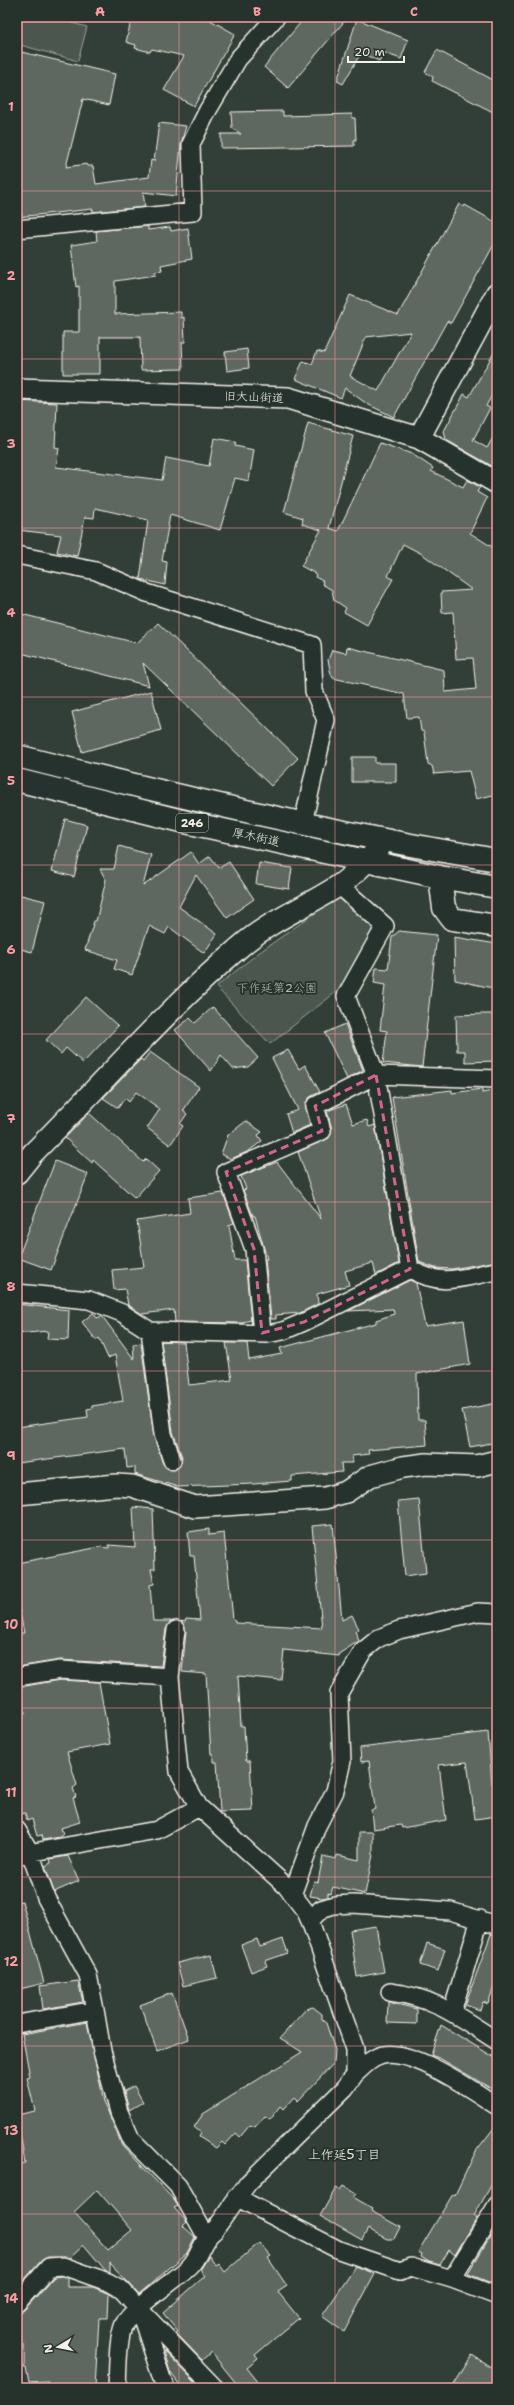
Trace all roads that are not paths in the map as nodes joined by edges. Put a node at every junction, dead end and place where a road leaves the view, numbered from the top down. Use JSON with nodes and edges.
{"nodes":[{"id":1,"x":276,"y":17,"type":"edge"},
{"id":2,"x":17,"y":229,"type":"edge"},
{"id":3,"x":497,"y":293,"type":"edge"},
{"id":4,"x":17,"y":389,"type":"edge"},
{"id":5,"x":419,"y":438,"type":"junction"},
{"id":6,"x":497,"y":484,"type":"edge"},
{"id":7,"x":17,"y":555,"type":"edge"},
{"id":8,"x":17,"y":756,"type":"edge"},
{"id":9,"x":17,"y":780,"type":"edge"},
{"id":10,"x":303,"y":823,"type":"junction"},
{"id":11,"x":384,"y":842,"type":"junction"},
{"id":12,"x":368,"y":860,"type":"junction"},
{"id":13,"x":497,"y":860,"type":"edge"},
{"id":14,"x":440,"y":877,"type":"junction"},
{"id":15,"x":339,"y":885,"type":"junction"},
{"id":16,"x":497,"y":887,"type":"edge"},
{"id":17,"x":497,"y":926,"type":"edge"},
{"id":18,"x":376,"y":1075,"type":"junction"},
{"id":19,"x":497,"y":1079,"type":"edge"},
{"id":20,"x":17,"y":1173,"type":"edge"},
{"id":21,"x":410,"y":1269,"type":"junction"},
{"id":22,"x":497,"y":1271,"type":"edge"},
{"id":23,"x":17,"y":1293,"type":"edge"},
{"id":24,"x":150,"y":1331,"type":"junction"},
{"id":25,"x":262,"y":1333,"type":"junction"},
{"id":26,"x":172,"y":1460,"type":"dead end"},
{"id":27,"x":497,"y":1461,"type":"edge"},
{"id":28,"x":17,"y":1494,"type":"edge"},
{"id":29,"x":497,"y":1613,"type":"edge"},
{"id":30,"x":176,"y":1630,"type":"dead end"},
{"id":31,"x":170,"y":1677,"type":"junction"},
{"id":32,"x":17,"y":1678,"type":"edge"},
{"id":33,"x":200,"y":1807,"type":"junction"},
{"id":34,"x":17,"y":1830,"type":"edge"},
{"id":35,"x":23,"y":1853,"type":"edge"},
{"id":36,"x":292,"y":1895,"type":"junction"},
{"id":37,"x":480,"y":1919,"type":"junction"},
{"id":38,"x":310,"y":1921,"type":"junction"},
{"id":39,"x":497,"y":1925,"type":"edge"},
{"id":40,"x":390,"y":1992,"type":"dead end"},
{"id":41,"x":95,"y":2010,"type":"junction"},
{"id":42,"x":452,"y":2012,"type":"junction"},
{"id":43,"x":17,"y":2024,"type":"edge"},
{"id":44,"x":497,"y":2041,"type":"edge"},
{"id":45,"x":355,"y":2074,"type":"junction"},
{"id":46,"x":497,"y":2106,"type":"edge"},
{"id":47,"x":236,"y":2197,"type":"junction"},
{"id":48,"x":497,"y":2205,"type":"edge"},
{"id":49,"x":206,"y":2236,"type":"junction"},
{"id":50,"x":452,"y":2279,"type":"junction"},
{"id":51,"x":497,"y":2296,"type":"edge"},
{"id":52,"x":17,"y":2303,"type":"edge"},
{"id":53,"x":139,"y":2309,"type":"junction"},
{"id":54,"x":117,"y":2388,"type":"edge"},
{"id":55,"x":165,"y":2388,"type":"edge"},
{"id":56,"x":215,"y":2388,"type":"edge"}],
"edges":[{"from":1,"to":2,"type":"street"},
{"from":3,"to":5,"type":"street"},
{"from":4,"to":5,"type":"street","name":"旧大山街道"},
{"from":5,"to":6,"type":"street","name":"旧大山街道"},
{"from":7,"to":10,"type":"street"},
{"from":8,"to":10,"type":"highway","name":"厚木街道","number":"246"},
{"from":9,"to":12,"type":"highway","name":"厚木街道","number":"246"},
{"from":10,"to":11,"type":"highway","name":"厚木街道","number":"246"},
{"from":11,"to":12,"type":"street"},
{"from":11,"to":13,"type":"highway","name":"厚木街道","number":"246"},
{"from":12,"to":14,"type":"highway","name":"厚木街道","number":"246"},
{"from":12,"to":15,"type":"street"},
{"from":14,"to":16,"type":"highway","name":"厚木街道","number":"246"},
{"from":14,"to":17,"type":"highway"},
{"from":15,"to":18,"type":"street"},
{"from":15,"to":20,"type":"street"},
{"from":18,"to":19,"type":"street"},
{"from":18,"to":21,"type":"street"},
{"from":18,"to":25,"type":"street"},
{"from":21,"to":22,"type":"street"},
{"from":21,"to":25,"type":"street"},
{"from":23,"to":24,"type":"street"},
{"from":24,"to":25,"type":"street"},
{"from":24,"to":26,"type":"street"},
{"from":27,"to":28,"type":"street"},
{"from":29,"to":36,"type":"street"},
{"from":30,"to":31,"type":"street"},
{"from":31,"to":32,"type":"street"},
{"from":31,"to":33,"type":"street"},
{"from":33,"to":35,"type":"street"},
{"from":33,"to":36,"type":"street"},
{"from":34,"to":35,"type":"street"},
{"from":35,"to":41,"type":"street"},
{"from":36,"to":38,"type":"street"},
{"from":37,"to":38,"type":"street"},
{"from":37,"to":39,"type":"street"},
{"from":37,"to":42,"type":"street"},
{"from":38,"to":45,"type":"street"},
{"from":40,"to":42,"type":"street"},
{"from":41,"to":43,"type":"street"},
{"from":41,"to":49,"type":"street"},
{"from":42,"to":44,"type":"street"},
{"from":45,"to":46,"type":"street"},
{"from":45,"to":47,"type":"street"},
{"from":47,"to":49,"type":"street"},
{"from":47,"to":50,"type":"street"},
{"from":48,"to":50,"type":"street"},
{"from":49,"to":53,"type":"street"},
{"from":50,"to":51,"type":"street"},
{"from":52,"to":53,"type":"street"},
{"from":53,"to":54,"type":"street"},
{"from":53,"to":55,"type":"street"},
{"from":53,"to":56,"type":"street"}]}
